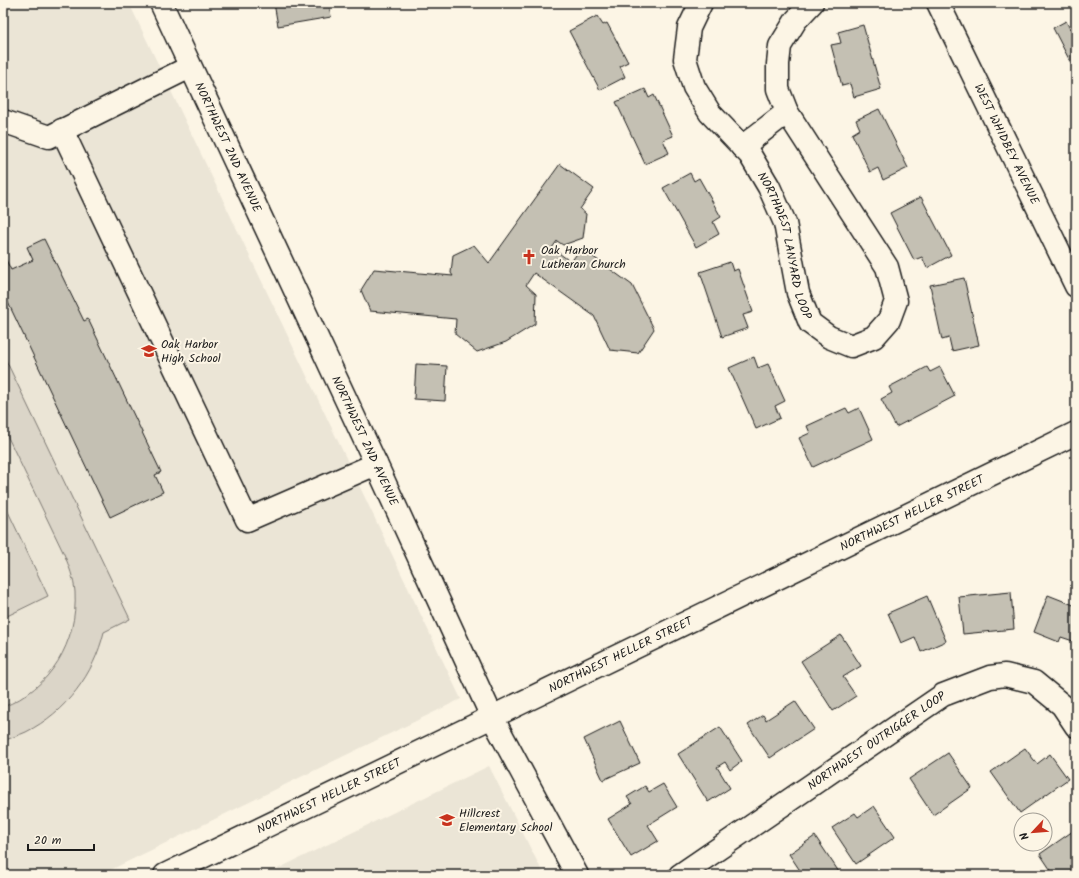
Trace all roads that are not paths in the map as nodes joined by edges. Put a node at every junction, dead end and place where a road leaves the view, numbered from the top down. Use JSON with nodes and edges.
{"nodes":[{"id":1,"x":161,"y":3,"type":"edge"},
{"id":2,"x":701,"y":3,"type":"edge"},
{"id":3,"x":812,"y":3,"type":"edge"},
{"id":4,"x":938,"y":3,"type":"edge"},
{"id":5,"x":190,"y":67,"type":"junction"},
{"id":6,"x":787,"y":112,"type":"junction"},
{"id":7,"x":3,"y":121,"type":"edge"},
{"id":8,"x":62,"y":130,"type":"junction"},
{"id":9,"x":742,"y":147,"type":"junction"},
{"id":10,"x":1076,"y":286,"type":"edge"},
{"id":11,"x":1076,"y":433,"type":"edge"},
{"id":12,"x":376,"y":464,"type":"junction"},
{"id":13,"x":492,"y":717,"type":"junction"},
{"id":14,"x":1076,"y":726,"type":"edge"},
{"id":15,"x":165,"y":875,"type":"edge"},
{"id":16,"x":577,"y":875,"type":"edge"},
{"id":17,"x":680,"y":875,"type":"edge"}],
"edges":[{"from":1,"to":5,"type":"street","name":"NORTHWEST 2ND AVENUE"},
{"from":2,"to":9,"type":"street","name":"NORTHWEST LANYARD LOOP"},
{"from":3,"to":6,"type":"street","name":"NORTHWEST LANYARD LOOP"},
{"from":4,"to":10,"type":"street","name":"WEST WHIDBEY AVENUE"},
{"from":5,"to":8,"type":"street"},
{"from":5,"to":12,"type":"street","name":"NORTHWEST 2ND AVENUE"},
{"from":6,"to":9,"type":"street"},
{"from":6,"to":9,"type":"street","name":"NORTHWEST LANYARD LOOP"},
{"from":7,"to":8,"type":"street"},
{"from":8,"to":12,"type":"street"},
{"from":11,"to":13,"type":"street","name":"NORTHWEST HELLER STREET"},
{"from":12,"to":13,"type":"street","name":"NORTHWEST 2ND AVENUE"},
{"from":13,"to":15,"type":"street","name":"NORTHWEST HELLER STREET"},
{"from":13,"to":16,"type":"street","name":"NORTHWEST 2ND AVENUE"},
{"from":14,"to":17,"type":"street","name":"NORTHWEST OUTRIGGER LOOP"}]}
